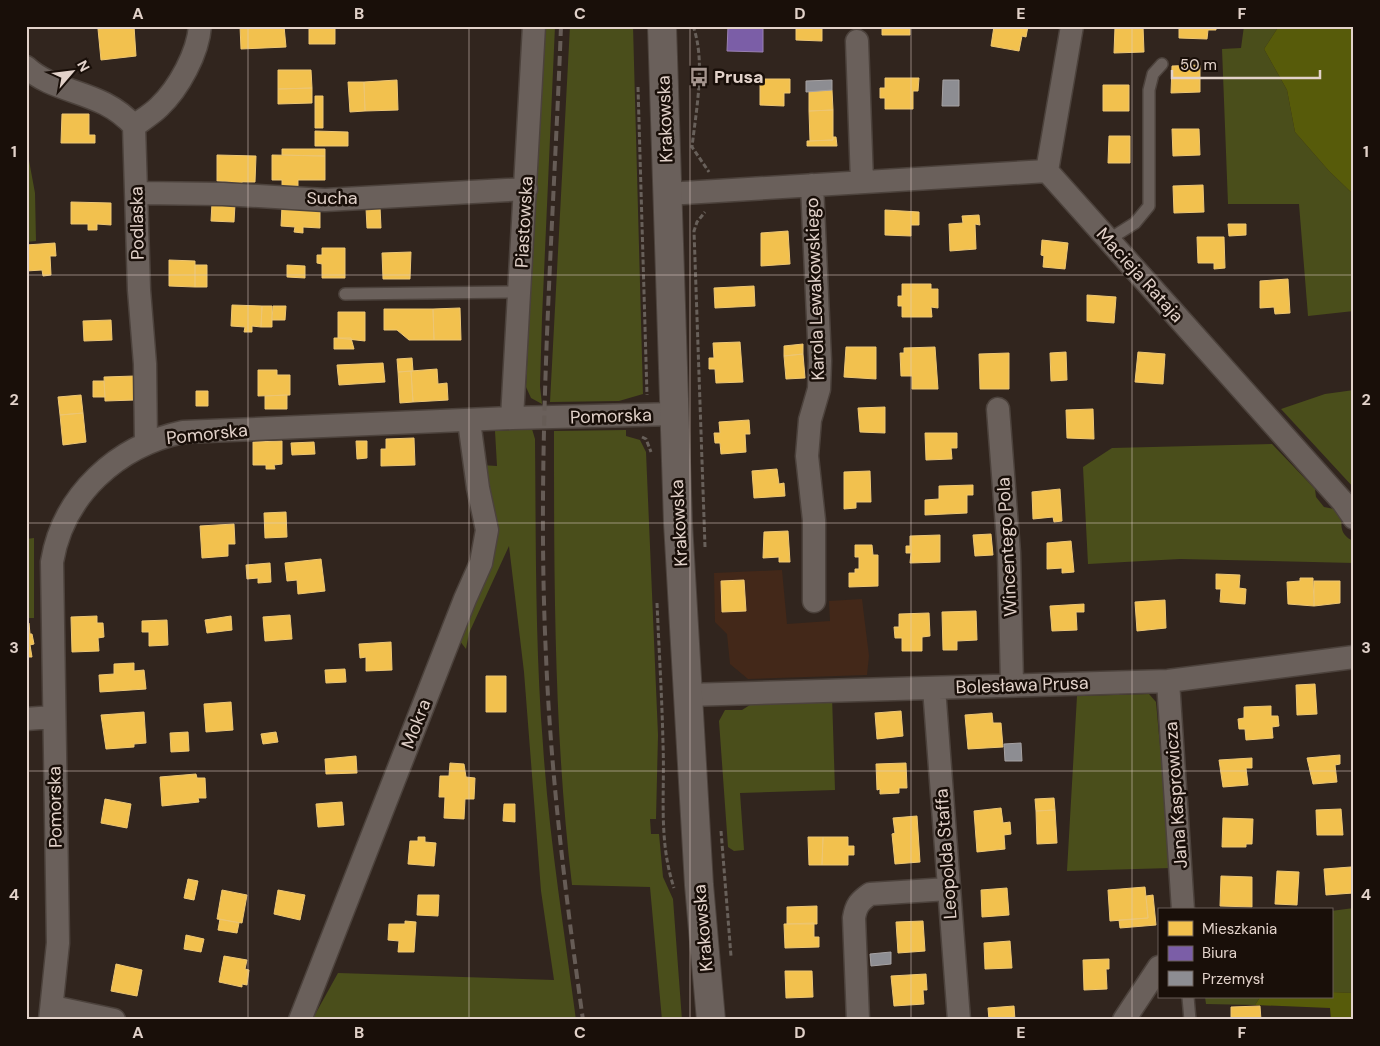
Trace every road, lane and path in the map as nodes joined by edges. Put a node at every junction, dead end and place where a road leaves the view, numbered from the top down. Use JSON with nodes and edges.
{"nodes":[{"id":1,"x":200,"y":26,"type":"edge"},
{"id":2,"x":534,"y":26,"type":"edge"},
{"id":3,"x":662,"y":26,"type":"edge"},
{"id":4,"x":693,"y":26,"type":"edge"},
{"id":5,"x":1072,"y":26,"type":"edge"},
{"id":6,"x":857,"y":42,"type":"dead end"},
{"id":7,"x":1162,"y":64,"type":"dead end"},
{"id":8,"x":26,"y":67,"type":"edge"},
{"id":9,"x":638,"y":85,"type":"dead end"},
{"id":10,"x":134,"y":126,"type":"junction"},
{"id":11,"x":1047,"y":171,"type":"junction"},
{"id":12,"x":716,"y":176,"type":"dead end"},
{"id":13,"x":862,"y":182,"type":"junction"},
{"id":14,"x":812,"y":185,"type":"junction"},
{"id":15,"x":526,"y":189,"type":"junction"},
{"id":16,"x":137,"y":194,"type":"junction"},
{"id":17,"x":667,"y":194,"type":"junction"},
{"id":18,"x":711,"y":209,"type":"dead end"},
{"id":19,"x":1108,"y":240,"type":"junction"},
{"id":20,"x":520,"y":292,"type":"junction"},
{"id":21,"x":345,"y":294,"type":"dead end"},
{"id":22,"x":642,"y":400,"type":"dead end"},
{"id":23,"x":998,"y":409,"type":"dead end"},
{"id":24,"x":675,"y":414,"type":"junction"},
{"id":25,"x":512,"y":418,"type":"junction"},
{"id":26,"x":470,"y":421,"type":"junction"},
{"id":27,"x":637,"y":434,"type":"dead end"},
{"id":28,"x":146,"y":443,"type":"junction"},
{"id":29,"x":652,"y":461,"type":"dead end"},
{"id":30,"x":1354,"y":518,"type":"edge"},
{"id":31,"x":705,"y":555,"type":"dead end"},
{"id":32,"x":657,"y":598,"type":"dead end"},
{"id":33,"x":814,"y":601,"type":"dead end"},
{"id":34,"x":1354,"y":657,"type":"edge"},
{"id":35,"x":1168,"y":681,"type":"junction"},
{"id":36,"x":1012,"y":684,"type":"junction"},
{"id":37,"x":934,"y":688,"type":"junction"},
{"id":38,"x":688,"y":695,"type":"junction"},
{"id":39,"x":53,"y":717,"type":"junction"},
{"id":40,"x":26,"y":719,"type":"edge"},
{"id":41,"x":721,"y":823,"type":"dead end"},
{"id":42,"x":948,"y":889,"type":"junction"},
{"id":43,"x":677,"y":897,"type":"dead end"},
{"id":44,"x":1183,"y":908,"type":"edge"},
{"id":45,"x":731,"y":960,"type":"dead end"},
{"id":46,"x":1158,"y":969,"type":"edge"},
{"id":47,"x":1188,"y":998,"type":"edge"},
{"id":48,"x":51,"y":1013,"type":"edge"},
{"id":49,"x":114,"y":1020,"type":"edge"},
{"id":50,"x":300,"y":1020,"type":"edge"},
{"id":51,"x":711,"y":1020,"type":"edge"},
{"id":52,"x":858,"y":1020,"type":"edge"},
{"id":53,"x":959,"y":1020,"type":"edge"},
{"id":54,"x":1124,"y":1020,"type":"edge"},
{"id":55,"x":1190,"y":1020,"type":"edge"}],
"edges":[{"from":1,"to":10,"type":"street"},
{"from":2,"to":15,"type":"street","name":"Piastowska"},
{"from":3,"to":17,"type":"main road","name":"Krakowska"},
{"from":4,"to":12,"type":"path"},
{"from":5,"to":11,"type":"street"},
{"from":6,"to":13,"type":"street"},
{"from":7,"to":19,"type":"lane"},
{"from":8,"to":10,"type":"street"},
{"from":9,"to":22,"type":"path"},
{"from":10,"to":16,"type":"street","name":"Podlaska"},
{"from":11,"to":13,"type":"street"},
{"from":11,"to":19,"type":"street","name":"Macieja Rataja"},
{"from":13,"to":14,"type":"street"},
{"from":14,"to":17,"type":"street"},
{"from":14,"to":33,"type":"street","name":"Karola Lewakowskiego"},
{"from":15,"to":16,"type":"street","name":"Sucha"},
{"from":15,"to":20,"type":"street","name":"Piastowska"},
{"from":16,"to":28,"type":"street","name":"Podlaska"},
{"from":17,"to":24,"type":"main road","name":"Krakowska"},
{"from":18,"to":31,"type":"path"},
{"from":19,"to":30,"type":"street","name":"Macieja Rataja"},
{"from":20,"to":21,"type":"lane"},
{"from":20,"to":25,"type":"street","name":"Piastowska"},
{"from":23,"to":36,"type":"street","name":"Wincentego Pola"},
{"from":24,"to":25,"type":"street","name":"Pomorska"},
{"from":24,"to":38,"type":"main road","name":"Krakowska"},
{"from":25,"to":26,"type":"street","name":"Pomorska"},
{"from":26,"to":28,"type":"street","name":"Pomorska"},
{"from":26,"to":50,"type":"street","name":"Mokra"},
{"from":27,"to":29,"type":"path"},
{"from":28,"to":39,"type":"street","name":"Pomorska"},
{"from":32,"to":43,"type":"path"},
{"from":34,"to":35,"type":"street","name":"Bolesława Prusa"},
{"from":35,"to":36,"type":"street","name":"Bolesława Prusa"},
{"from":35,"to":44,"type":"street","name":"Jana Kasprowicza"},
{"from":36,"to":37,"type":"street","name":"Bolesława Prusa"},
{"from":37,"to":38,"type":"street","name":"Bolesława Prusa"},
{"from":37,"to":42,"type":"street","name":"Leopolda Staffa"},
{"from":38,"to":51,"type":"main road","name":"Krakowska"},
{"from":39,"to":40,"type":"street"},
{"from":39,"to":48,"type":"street","name":"Pomorska"},
{"from":41,"to":45,"type":"path"},
{"from":42,"to":52,"type":"street"},
{"from":42,"to":53,"type":"street","name":"Leopolda Staffa"},
{"from":46,"to":54,"type":"street"},
{"from":47,"to":55,"type":"lane"},
{"from":48,"to":49,"type":"street"}]}
